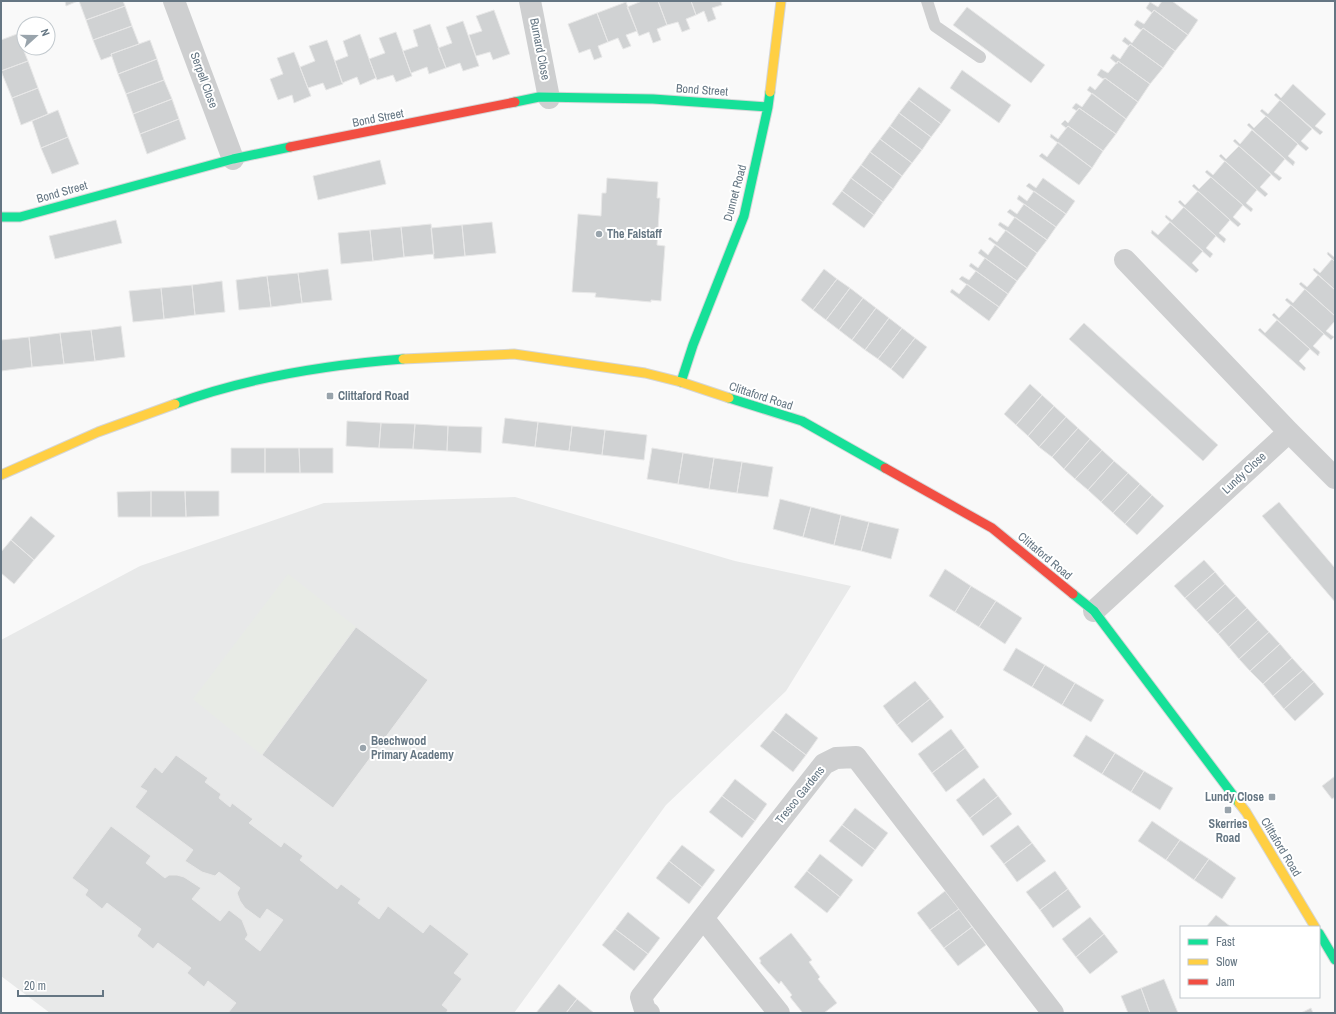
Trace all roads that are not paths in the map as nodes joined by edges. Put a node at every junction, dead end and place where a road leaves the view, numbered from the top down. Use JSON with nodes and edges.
{"nodes":[{"id":1,"x":174,"y":1,"type":"edge"},
{"id":2,"x":530,"y":1,"type":"edge"},
{"id":3,"x":781,"y":1,"type":"edge"},
{"id":4,"x":927,"y":1,"type":"edge"},
{"id":5,"x":980,"y":56,"type":"dead end"},
{"id":6,"x":549,"y":98,"type":"junction"},
{"id":7,"x":768,"y":107,"type":"junction"},
{"id":8,"x":233,"y":159,"type":"junction"},
{"id":9,"x":1,"y":217,"type":"edge"},
{"id":10,"x":1125,"y":260,"type":"dead end"},
{"id":11,"x":681,"y":382,"type":"junction"},
{"id":12,"x":1289,"y":432,"type":"junction"},
{"id":13,"x":1,"y":475,"type":"edge"},
{"id":14,"x":1335,"y":478,"type":"edge"},
{"id":15,"x":1094,"y":611,"type":"junction"},
{"id":16,"x":703,"y":918,"type":"junction"},
{"id":17,"x":1314,"y":926,"type":"edge"},
{"id":18,"x":1320,"y":935,"type":"edge"},
{"id":19,"x":1335,"y":960,"type":"edge"},
{"id":20,"x":649,"y":1013,"type":"edge"},
{"id":21,"x":779,"y":1013,"type":"edge"},
{"id":22,"x":1052,"y":1013,"type":"edge"}],
"edges":[{"from":1,"to":8,"type":"street","name":"Serpell Close"},
{"from":2,"to":6,"type":"street","name":"Burnard Close"},
{"from":3,"to":7,"type":"street","name":"Dunnet Road"},
{"from":4,"to":5,"type":"lane"},
{"from":6,"to":7,"type":"street","name":"Bond Street"},
{"from":6,"to":8,"type":"street","name":"Bond Street"},
{"from":7,"to":11,"type":"street","name":"Dunnet Road"},
{"from":8,"to":9,"type":"street","name":"Bond Street"},
{"from":10,"to":12,"type":"street"},
{"from":11,"to":13,"type":"street","name":"Clittaford Road"},
{"from":11,"to":15,"type":"street","name":"Clittaford Road"},
{"from":12,"to":14,"type":"street"},
{"from":12,"to":15,"type":"street","name":"Lundy Close"},
{"from":15,"to":17,"type":"street","name":"Clittaford Road"},
{"from":16,"to":20,"type":"street","name":"Tresco Gardens"},
{"from":16,"to":21,"type":"street"},
{"from":16,"to":22,"type":"street","name":"Tresco Gardens"},
{"from":18,"to":19,"type":"street"}]}
